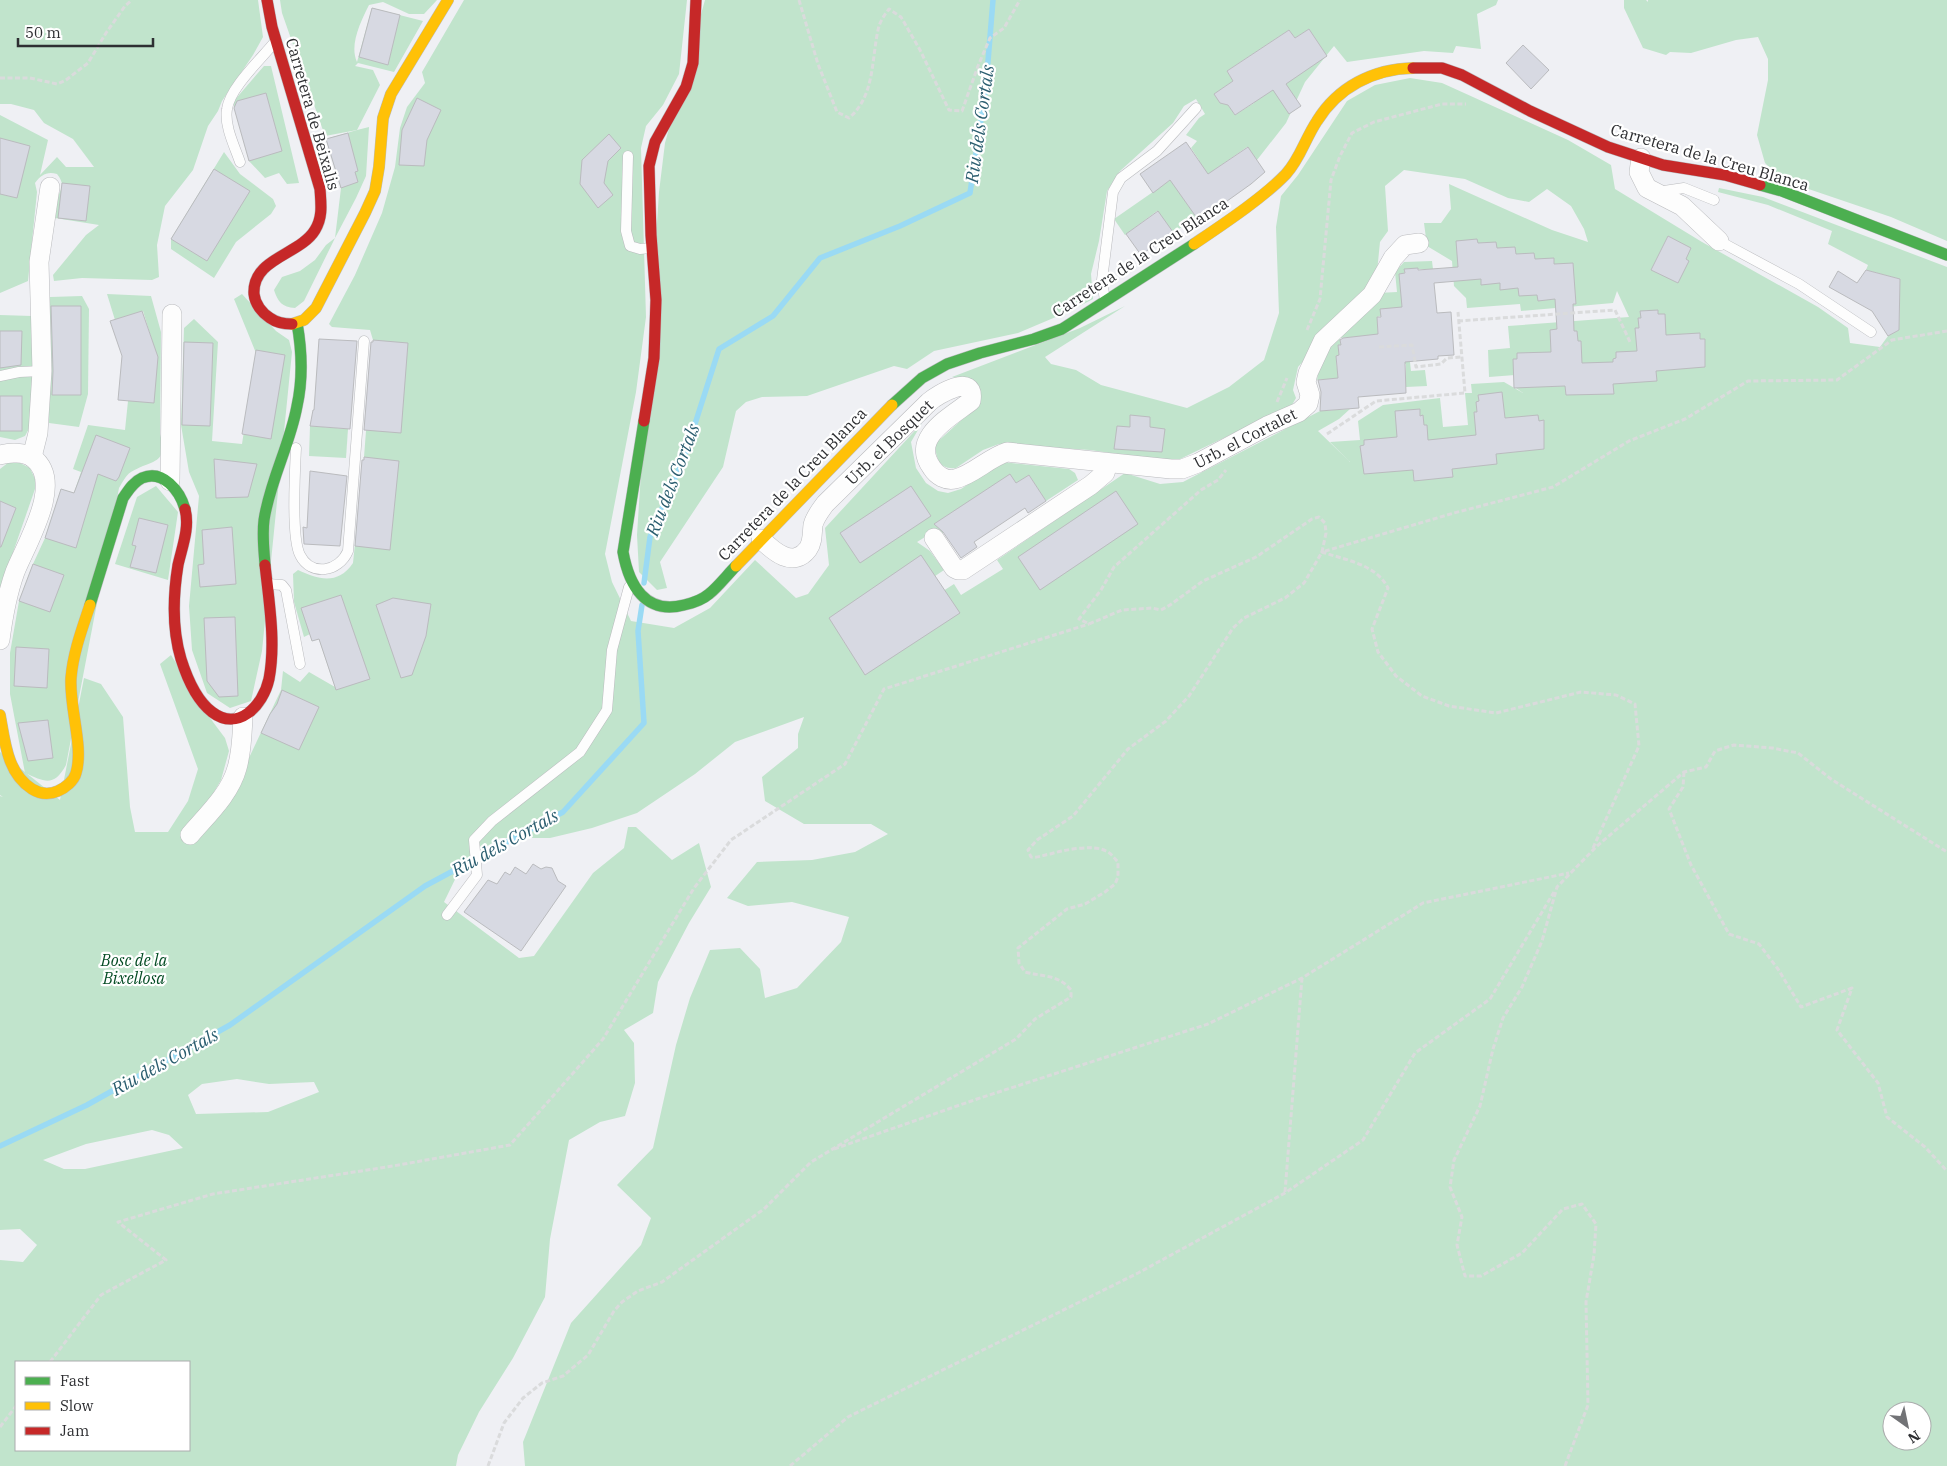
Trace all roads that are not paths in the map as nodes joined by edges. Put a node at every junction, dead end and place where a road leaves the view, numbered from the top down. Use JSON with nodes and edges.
{"nodes":[{"id":1,"x":267,"y":0,"type":"edge"},
{"id":2,"x":448,"y":0,"type":"edge"},
{"id":3,"x":696,"y":0,"type":"edge"},
{"id":4,"x":276,"y":40,"type":"junction"},
{"id":5,"x":1196,"y":108,"type":"dead end"},
{"id":6,"x":628,"y":156,"type":"dead end"},
{"id":7,"x":1641,"y":158,"type":"junction"},
{"id":8,"x":240,"y":162,"type":"dead end"},
{"id":9,"x":50,"y":187,"type":"dead end"},
{"id":10,"x":1656,"y":192,"type":"junction"},
{"id":11,"x":1714,"y":200,"type":"dead end"},
{"id":12,"x":1719,"y":241,"type":"joint"},
{"id":13,"x":1419,"y":243,"type":"dead end"},
{"id":14,"x":652,"y":248,"type":"junction"},
{"id":15,"x":1947,"y":255,"type":"edge"},
{"id":16,"x":1105,"y":302,"type":"junction"},
{"id":17,"x":172,"y":314,"type":"dead end"},
{"id":18,"x":297,"y":323,"type":"junction"},
{"id":19,"x":1871,"y":332,"type":"dead end"},
{"id":20,"x":364,"y":341,"type":"dead end"},
{"id":21,"x":42,"y":371,"type":"junction"},
{"id":22,"x":0,"y":376,"type":"edge"},
{"id":23,"x":295,"y":417,"type":"junction"},
{"id":24,"x":0,"y":455,"type":"edge"},
{"id":25,"x":32,"y":457,"type":"junction"},
{"id":26,"x":1108,"y":463,"type":"junction"},
{"id":27,"x":1182,"y":468,"type":"joint"},
{"id":28,"x":170,"y":481,"type":"junction"},
{"id":29,"x":934,"y":538,"type":"dead end"},
{"id":30,"x":761,"y":540,"type":"junction"},
{"id":31,"x":267,"y":584,"type":"junction"},
{"id":32,"x":630,"y":584,"type":"junction"},
{"id":33,"x":0,"y":640,"type":"edge"},
{"id":34,"x":300,"y":664,"type":"dead end"},
{"id":35,"x":0,"y":715,"type":"edge"},
{"id":36,"x":243,"y":717,"type":"junction"},
{"id":37,"x":190,"y":835,"type":"dead end"},
{"id":38,"x":447,"y":915,"type":"dead end"}],
"edges":[{"from":1,"to":4,"type":"main road","name":"Carretera de Beixalis"},
{"from":2,"to":18,"type":"main road"},
{"from":3,"to":14,"type":"main road"},
{"from":4,"to":8,"type":"lane"},
{"from":4,"to":18,"type":"main road","name":"Carretera de Beixalis"},
{"from":5,"to":16,"type":"lane"},
{"from":6,"to":14,"type":"lane"},
{"from":7,"to":10,"type":"street"},
{"from":7,"to":15,"type":"main road","name":"Carretera de la Creu Blanca"},
{"from":7,"to":16,"type":"main road","name":"Carretera de la Creu Blanca"},
{"from":9,"to":21,"type":"street"},
{"from":10,"to":11,"type":"lane"},
{"from":10,"to":12,"type":"street"},
{"from":12,"to":19,"type":"lane"},
{"from":13,"to":27,"type":"street","name":"Urb. el Cortalet"},
{"from":14,"to":32,"type":"main road"},
{"from":16,"to":30,"type":"main road","name":"Carretera de la Creu Blanca"},
{"from":17,"to":28,"type":"street"},
{"from":18,"to":23,"type":"main road"},
{"from":20,"to":23,"type":"lane"},
{"from":21,"to":22,"type":"lane"},
{"from":21,"to":25,"type":"street"},
{"from":23,"to":31,"type":"main road"},
{"from":24,"to":25,"type":"street"},
{"from":25,"to":33,"type":"street"},
{"from":26,"to":27,"type":"street","name":"Urb. el Bosquet"},
{"from":26,"to":29,"type":"street"},
{"from":26,"to":30,"type":"street","name":"Urb. el Bosquet"},
{"from":28,"to":35,"type":"main road"},
{"from":28,"to":36,"type":"main road"},
{"from":30,"to":32,"type":"main road","name":"Carretera de la Creu Blanca"},
{"from":31,"to":34,"type":"lane"},
{"from":31,"to":36,"type":"main road"},
{"from":32,"to":38,"type":"lane"},
{"from":36,"to":37,"type":"street"}]}
